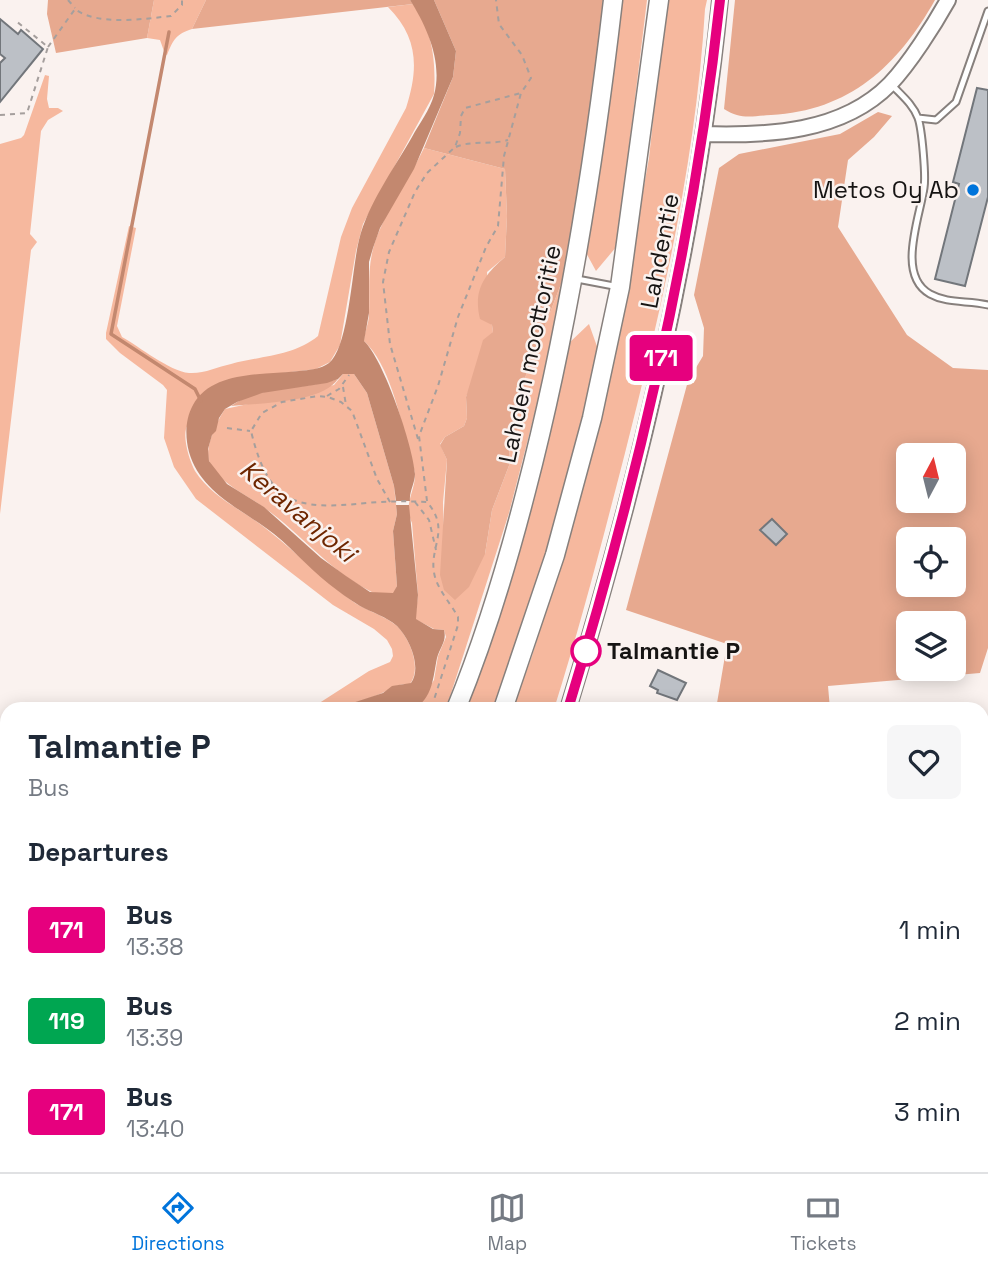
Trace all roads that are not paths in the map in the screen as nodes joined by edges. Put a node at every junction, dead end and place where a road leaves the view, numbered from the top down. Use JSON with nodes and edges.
{"nodes":[{"id":1,"x":613,"y":0,"type":"edge"},
{"id":2,"x":659,"y":0,"type":"edge"},
{"id":3,"x":720,"y":0,"type":"edge"},
{"id":4,"x":948,"y":0,"type":"edge"},
{"id":5,"x":988,"y":11,"type":"edge"},
{"id":6,"x":890,"y":84,"type":"junction"},
{"id":7,"x":918,"y":118,"type":"junction"},
{"id":8,"x":703,"y":134,"type":"junction"},
{"id":9,"x":573,"y":278,"type":"junction"},
{"id":10,"x":620,"y":287,"type":"junction"},
{"id":11,"x":988,"y":305,"type":"edge"},
{"id":12,"x":459,"y":702,"type":"edge"},
{"id":13,"x":505,"y":702,"type":"edge"},
{"id":14,"x":570,"y":702,"type":"edge"}],
"edges":[{"from":1,"to":9,"type":"highway","name":"Lahden moottoritie"},
{"from":2,"to":10,"type":"highway"},
{"from":3,"to":8,"type":"main road","name":"Lahdentie"},
{"from":4,"to":6,"type":"main road"},
{"from":5,"to":7,"type":"lane"},
{"from":6,"to":7,"type":"lane"},
{"from":6,"to":8,"type":"main road"},
{"from":7,"to":11,"type":"lane"},
{"from":8,"to":14,"type":"main road","name":"Lahdentie"},
{"from":9,"to":10,"type":"lane"},
{"from":9,"to":12,"type":"highway","name":"Lahden moottoritie"},
{"from":10,"to":13,"type":"highway"}]}
